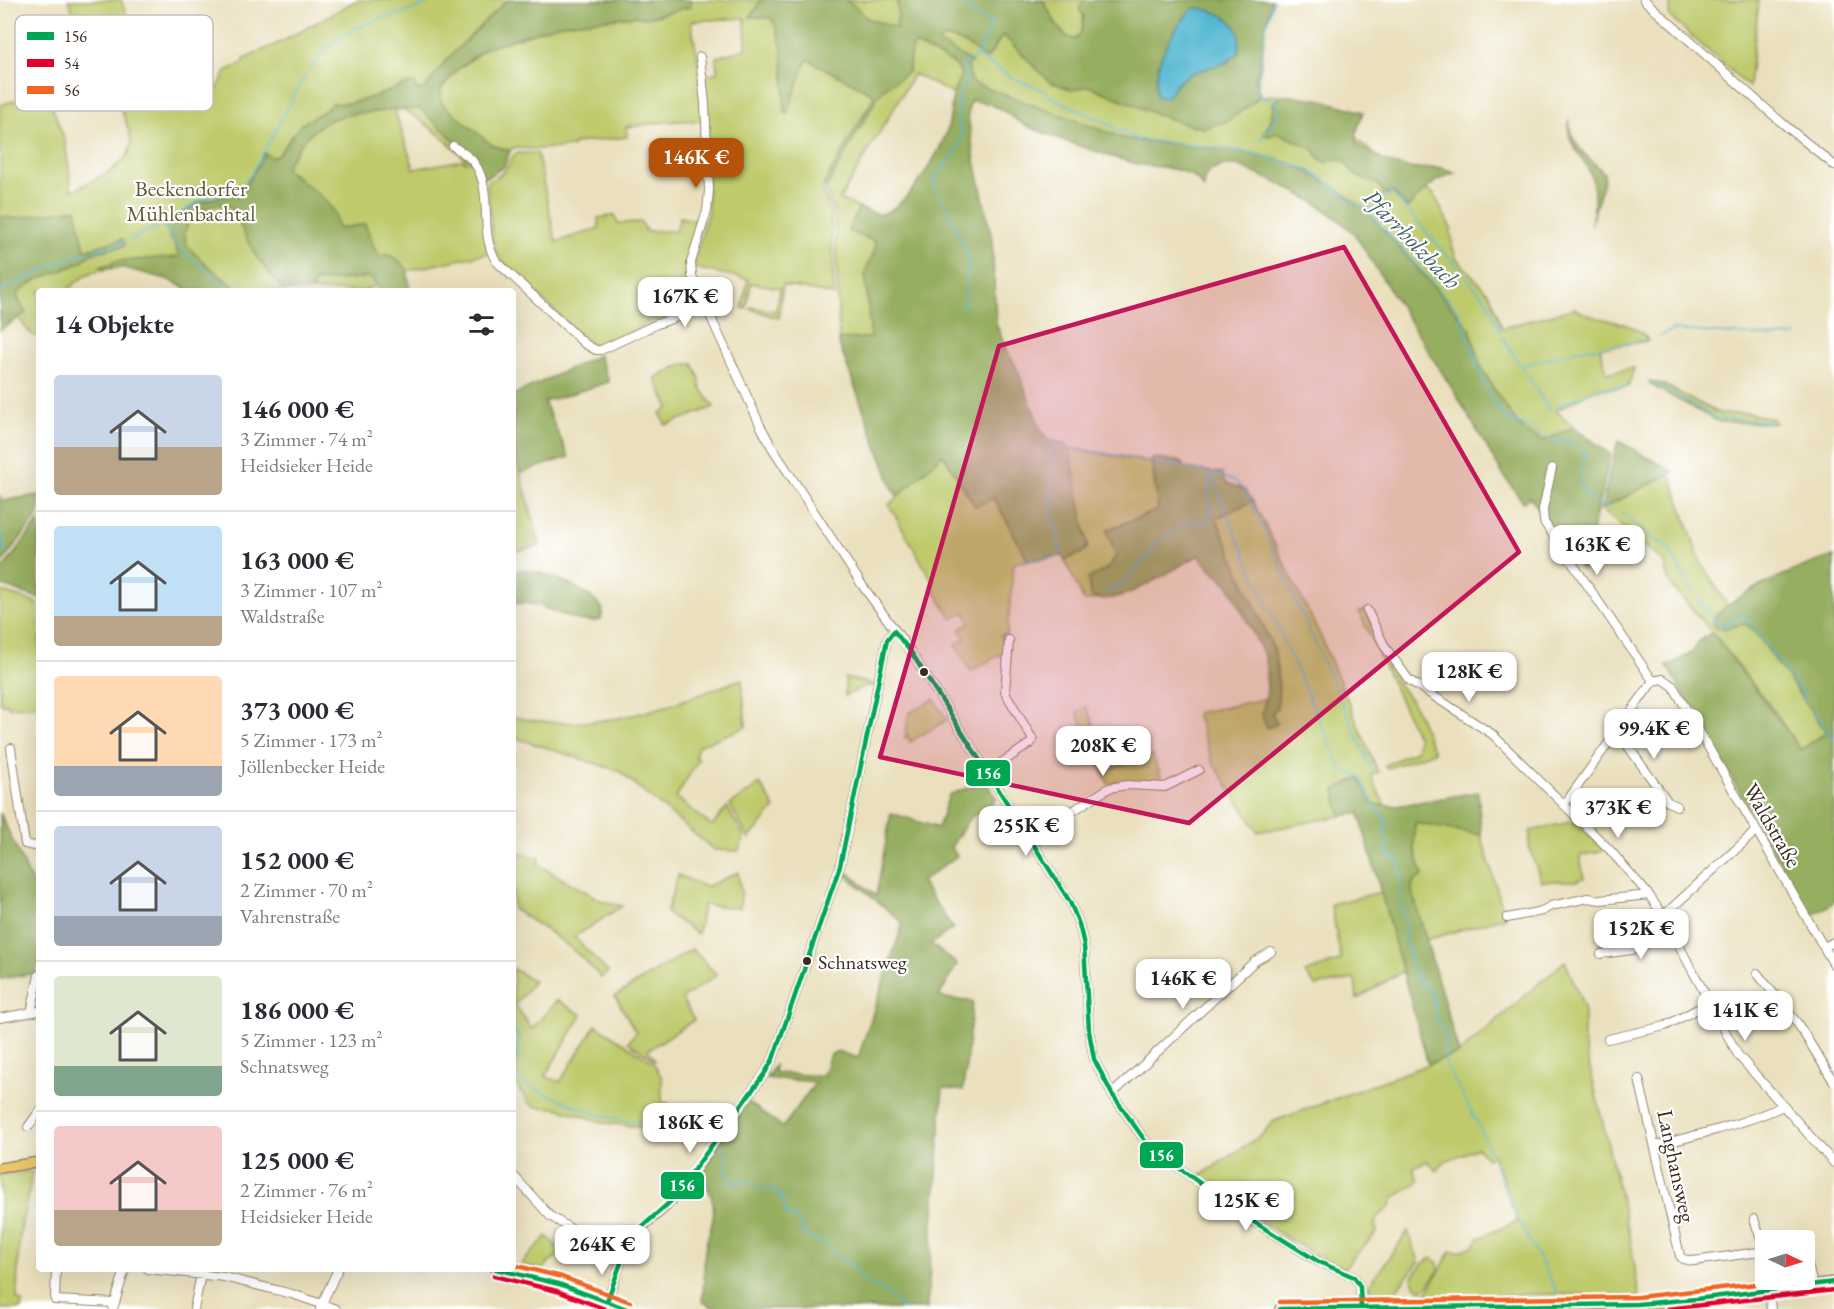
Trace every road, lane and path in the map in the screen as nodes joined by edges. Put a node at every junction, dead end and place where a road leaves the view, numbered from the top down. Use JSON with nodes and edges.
{"nodes":[{"id":1,"x":1644,"y":0,"type":"edge"},
{"id":2,"x":700,"y":57,"type":"dead end"},
{"id":3,"x":453,"y":146,"type":"dead end"},
{"id":4,"x":1834,"y":165,"type":"edge"},
{"id":5,"x":708,"y":307,"type":"junction"},
{"id":6,"x":1552,"y":468,"type":"dead end"},
{"id":7,"x":1367,"y":610,"type":"dead end"},
{"id":8,"x":894,"y":631,"type":"junction"},
{"id":9,"x":1009,"y":640,"type":"dead end"},
{"id":10,"x":1653,"y":681,"type":"junction"},
{"id":11,"x":1617,"y":730,"type":"junction"},
{"id":12,"x":11,"y":748,"type":"dead end"},
{"id":13,"x":1199,"y":770,"type":"dead end"},
{"id":14,"x":986,"y":773,"type":"junction"},
{"id":15,"x":1564,"y":805,"type":"junction"},
{"id":16,"x":1677,"y":807,"type":"dead end"},
{"id":17,"x":1756,"y":831,"type":"junction"},
{"id":18,"x":1029,"y":838,"type":"junction"},
{"id":19,"x":36,"y":846,"type":"edge"},
{"id":20,"x":1649,"y":895,"type":"junction"},
{"id":21,"x":1663,"y":916,"type":"junction"},
{"id":22,"x":1507,"y":918,"type":"dead end"},
{"id":23,"x":1672,"y":932,"type":"junction"},
{"id":24,"x":1834,"y":942,"type":"edge"},
{"id":25,"x":1824,"y":947,"type":"junction"},
{"id":26,"x":1271,"y":952,"type":"dead end"},
{"id":27,"x":1601,"y":954,"type":"dead end"},
{"id":28,"x":1834,"y":965,"type":"edge"},
{"id":29,"x":1757,"y":973,"type":"dead end"},
{"id":30,"x":1709,"y":1003,"type":"junction"},
{"id":31,"x":35,"y":1012,"type":"edge"},
{"id":32,"x":0,"y":1018,"type":"edge"},
{"id":33,"x":1608,"y":1040,"type":"dead end"},
{"id":34,"x":1639,"y":1079,"type":"dead end"},
{"id":35,"x":1834,"y":1082,"type":"edge"},
{"id":36,"x":1112,"y":1094,"type":"junction"},
{"id":37,"x":1783,"y":1106,"type":"junction"},
{"id":38,"x":36,"y":1116,"type":"edge"},
{"id":39,"x":28,"y":1127,"type":"dead end"},
{"id":40,"x":1655,"y":1146,"type":"junction"},
{"id":41,"x":1833,"y":1160,"type":"edge"},
{"id":42,"x":36,"y":1162,"type":"edge"},
{"id":43,"x":0,"y":1168,"type":"edge"},
{"id":44,"x":516,"y":1178,"type":"edge"},
{"id":45,"x":1754,"y":1219,"type":"dead end"},
{"id":46,"x":1758,"y":1230,"type":"edge"},
{"id":47,"x":1755,"y":1252,"type":"edge"},
{"id":48,"x":622,"y":1260,"type":"junction"},
{"id":49,"x":56,"y":1272,"type":"edge"},
{"id":50,"x":124,"y":1272,"type":"edge"},
{"id":51,"x":180,"y":1272,"type":"edge"},
{"id":52,"x":337,"y":1272,"type":"edge"},
{"id":53,"x":509,"y":1272,"type":"edge"},
{"id":54,"x":201,"y":1274,"type":"junction"},
{"id":55,"x":1834,"y":1282,"type":"edge"},
{"id":56,"x":1815,"y":1285,"type":"edge"},
{"id":57,"x":1776,"y":1290,"type":"edge"},
{"id":58,"x":1769,"y":1291,"type":"junction"},
{"id":59,"x":605,"y":1305,"type":"edge"},
{"id":60,"x":114,"y":1306,"type":"edge"},
{"id":61,"x":321,"y":1307,"type":"edge"},
{"id":62,"x":1361,"y":1307,"type":"junction"},
{"id":63,"x":1438,"y":1307,"type":"edge"},
{"id":64,"x":194,"y":1309,"type":"edge"},
{"id":65,"x":336,"y":1309,"type":"edge"},
{"id":66,"x":627,"y":1309,"type":"edge"},
{"id":67,"x":1280,"y":1309,"type":"edge"},
{"id":68,"x":1772,"y":1309,"type":"edge"}],
"edges":[{"from":1,"to":4,"type":"street"},
{"from":2,"to":5,"type":"street"},
{"from":3,"to":5,"type":"street"},
{"from":5,"to":8,"type":"street"},
{"from":6,"to":10,"type":"street","name":"Waldstraße"},
{"from":7,"to":15,"type":"street"},
{"from":8,"to":14,"type":"street"},
{"from":8,"to":48,"type":"street"},
{"from":9,"to":14,"type":"street"},
{"from":10,"to":11,"type":"street"},
{"from":10,"to":17,"type":"street","name":"Waldstraße"},
{"from":11,"to":15,"type":"street"},
{"from":11,"to":16,"type":"street"},
{"from":12,"to":19,"type":"street"},
{"from":13,"to":18,"type":"street"},
{"from":14,"to":18,"type":"street"},
{"from":15,"to":20,"type":"street"},
{"from":17,"to":21,"type":"street"},
{"from":17,"to":25,"type":"street","name":"Waldstraße"},
{"from":18,"to":36,"type":"street"},
{"from":20,"to":21,"type":"street"},
{"from":20,"to":22,"type":"street"},
{"from":21,"to":23,"type":"street"},
{"from":23,"to":27,"type":"street"},
{"from":23,"to":30,"type":"street"},
{"from":24,"to":25,"type":"street"},
{"from":25,"to":28,"type":"street","name":"Waldstraße"},
{"from":26,"to":36,"type":"street"},
{"from":29,"to":35,"type":"street"},
{"from":30,"to":33,"type":"street"},
{"from":30,"to":37,"type":"street"},
{"from":31,"to":32,"type":"street"},
{"from":34,"to":40,"type":"street","name":"Langhansweg"},
{"from":36,"to":62,"type":"street"},
{"from":37,"to":40,"type":"street"},
{"from":37,"to":41,"type":"street"},
{"from":38,"to":39,"type":"street"},
{"from":40,"to":47,"type":"street","name":"Langhansweg"},
{"from":42,"to":43,"type":"main road"},
{"from":44,"to":48,"type":"street"},
{"from":45,"to":46,"type":"street"},
{"from":48,"to":59,"type":"street"},
{"from":49,"to":60,"type":"street"},
{"from":50,"to":60,"type":"street"},
{"from":51,"to":54,"type":"street"},
{"from":52,"to":61,"type":"street"},
{"from":53,"to":59,"type":"main road"},
{"from":54,"to":61,"type":"street"},
{"from":54,"to":64,"type":"street"},
{"from":55,"to":56,"type":"main road"},
{"from":57,"to":58,"type":"main road"},
{"from":58,"to":63,"type":"main road"},
{"from":58,"to":68,"type":"street"},
{"from":59,"to":66,"type":"main road"},
{"from":61,"to":65,"type":"street"},
{"from":62,"to":63,"type":"main road"},
{"from":62,"to":67,"type":"main road"}]}
